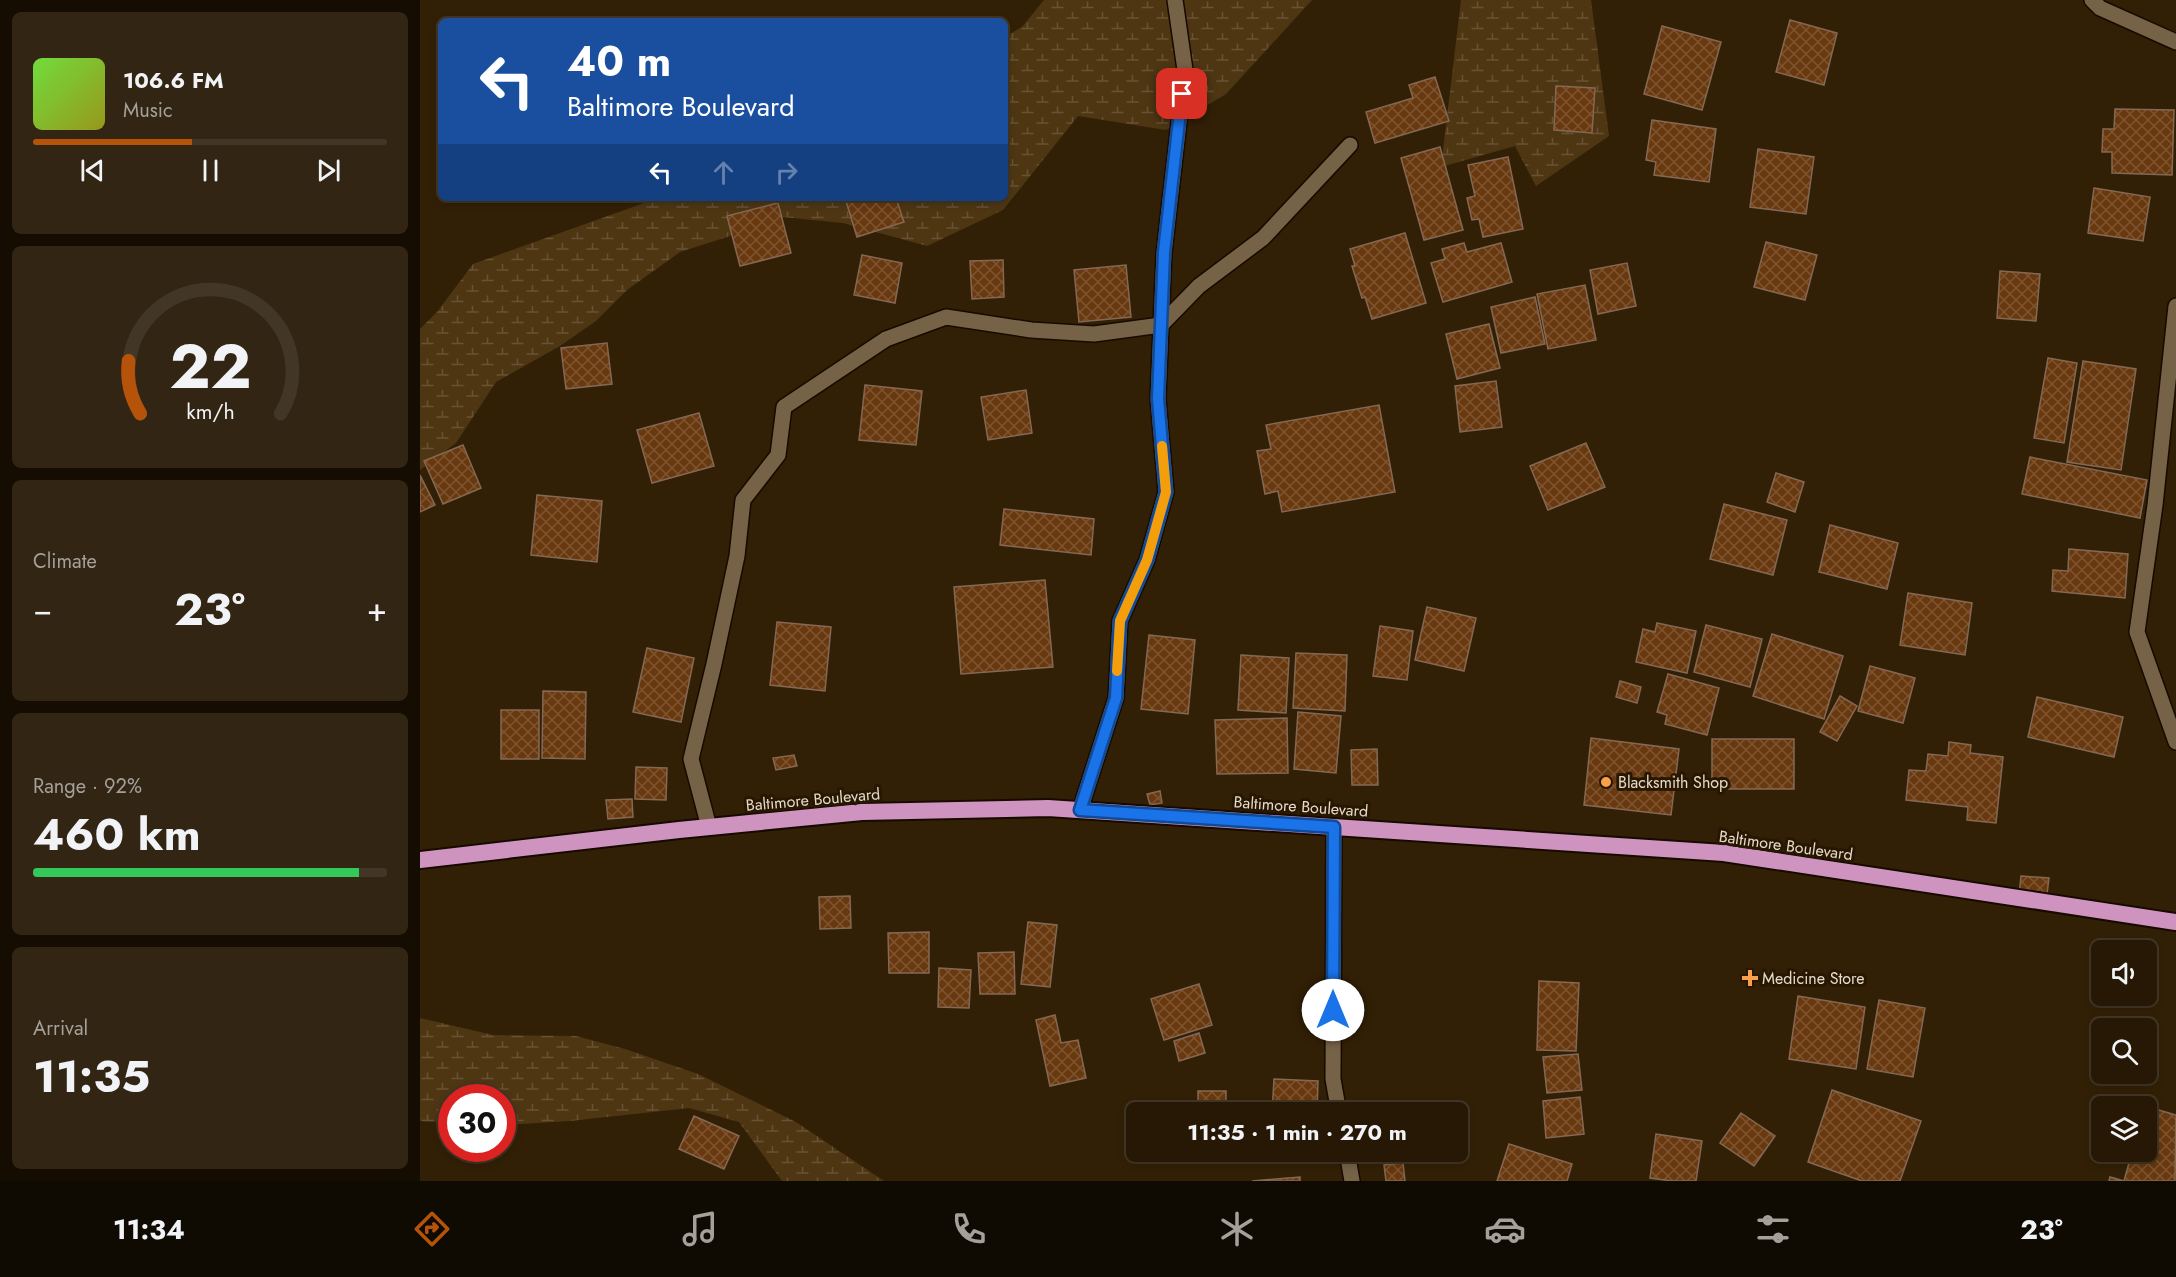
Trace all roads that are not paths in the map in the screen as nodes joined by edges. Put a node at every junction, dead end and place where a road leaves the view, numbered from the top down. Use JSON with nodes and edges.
{"nodes":[{"id":1,"x":1175,"y":0,"type":"edge"},
{"id":2,"x":2091,"y":0,"type":"edge"},
{"id":3,"x":2176,"y":42,"type":"edge"},
{"id":4,"x":1350,"y":145,"type":"dead end"},
{"id":5,"x":2176,"y":306,"type":"edge"},
{"id":6,"x":1161,"y":325,"type":"junction"},
{"id":7,"x":2175,"y":734,"type":"edge"},
{"id":8,"x":1080,"y":810,"type":"junction"},
{"id":9,"x":709,"y":826,"type":"junction"},
{"id":10,"x":1334,"y":827,"type":"junction"},
{"id":11,"x":420,"y":860,"type":"edge"},
{"id":12,"x":2176,"y":922,"type":"edge"},
{"id":13,"x":1337,"y":1102,"type":"edge"},
{"id":14,"x":1349,"y":1162,"type":"edge"},
{"id":15,"x":1352,"y":1181,"type":"edge"}],
"edges":[{"from":1,"to":6,"type":"street"},
{"from":2,"to":3,"type":"street"},
{"from":4,"to":6,"type":"street"},
{"from":5,"to":7,"type":"street"},
{"from":6,"to":8,"type":"street"},
{"from":6,"to":9,"type":"street"},
{"from":8,"to":9,"type":"highway","name":"Baltimore Boulevard"},
{"from":8,"to":10,"type":"highway","name":"Baltimore Boulevard"},
{"from":9,"to":11,"type":"highway","name":"Baltimore Boulevard"},
{"from":10,"to":12,"type":"highway","name":"Baltimore Boulevard"},
{"from":10,"to":13,"type":"street"},
{"from":14,"to":15,"type":"street"}]}
